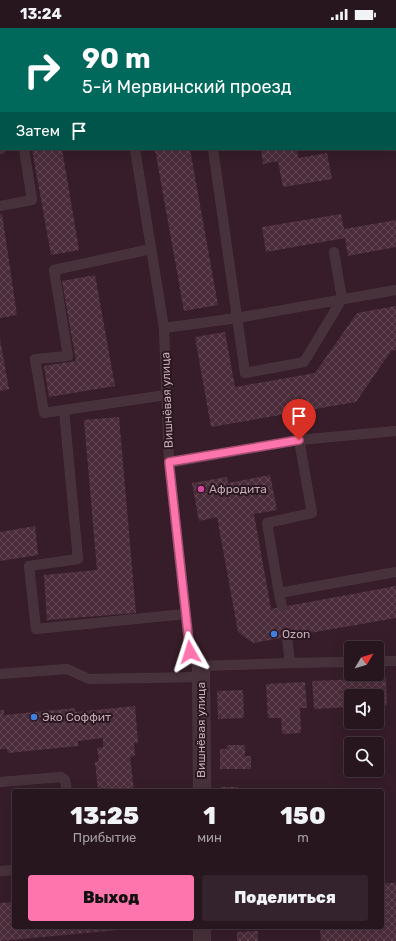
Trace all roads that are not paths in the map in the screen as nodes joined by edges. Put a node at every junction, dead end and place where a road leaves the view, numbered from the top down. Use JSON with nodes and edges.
{"nodes":[{"id":1,"x":24,"y":150,"type":"edge"},
{"id":2,"x":135,"y":150,"type":"edge"},
{"id":3,"x":213,"y":150,"type":"edge"},
{"id":4,"x":0,"y":206,"type":"edge"},
{"id":5,"x":151,"y":249,"type":"junction"},
{"id":6,"x":334,"y":252,"type":"dead end"},
{"id":7,"x":396,"y":290,"type":"edge"},
{"id":8,"x":342,"y":300,"type":"junction"},
{"id":9,"x":237,"y":318,"type":"junction"},
{"id":10,"x":164,"y":328,"type":"junction"},
{"id":11,"x":166,"y":395,"type":"junction"},
{"id":12,"x":64,"y":410,"type":"junction"},
{"id":13,"x":396,"y":432,"type":"edge"},
{"id":14,"x":299,"y":440,"type":"junction"},
{"id":15,"x":169,"y":462,"type":"junction"},
{"id":16,"x":396,"y":572,"type":"edge"},
{"id":17,"x":279,"y":593,"type":"junction"},
{"id":18,"x":282,"y":607,"type":"dead end"},
{"id":19,"x":185,"y":614,"type":"junction"},
{"id":20,"x":286,"y":637,"type":"dead end"},
{"id":21,"x":396,"y":661,"type":"edge"},
{"id":22,"x":344,"y":662,"type":"edge"},
{"id":23,"x":384,"y":662,"type":"edge"},
{"id":24,"x":290,"y":663,"type":"junction"},
{"id":25,"x":201,"y":671,"type":"junction"},
{"id":26,"x":0,"y":674,"type":"edge"},
{"id":27,"x":0,"y":782,"type":"edge"},
{"id":28,"x":67,"y":789,"type":"edge"},
{"id":29,"x":202,"y":789,"type":"edge"},
{"id":30,"x":12,"y":870,"type":"edge"},
{"id":31,"x":0,"y":871,"type":"edge"},
{"id":32,"x":202,"y":929,"type":"edge"},
{"id":33,"x":202,"y":941,"type":"edge"}],
"edges":[{"from":1,"to":4,"type":"lane"},
{"from":2,"to":5,"type":"lane","name":"Вишнёвая улица"},
{"from":3,"to":9,"type":"lane"},
{"from":5,"to":10,"type":"lane","name":"Вишнёвая улица"},
{"from":5,"to":12,"type":"lane"},
{"from":6,"to":8,"type":"lane"},
{"from":7,"to":8,"type":"lane"},
{"from":8,"to":9,"type":"lane"},
{"from":8,"to":9,"type":"lane"},
{"from":9,"to":10,"type":"lane"},
{"from":10,"to":11,"type":"lane","name":"Вишнёвая улица"},
{"from":11,"to":12,"type":"lane"},
{"from":11,"to":15,"type":"lane","name":"Вишнёвая улица"},
{"from":12,"to":19,"type":"lane"},
{"from":13,"to":14,"type":"lane"},
{"from":14,"to":15,"type":"lane"},
{"from":14,"to":17,"type":"lane"},
{"from":15,"to":19,"type":"lane","name":"Вишнёвая улица"},
{"from":16,"to":17,"type":"lane"},
{"from":17,"to":18,"type":"lane"},
{"from":19,"to":25,"type":"lane","name":"Вишнёвая улица"},
{"from":20,"to":24,"type":"lane"},
{"from":21,"to":23,"type":"lane"},
{"from":22,"to":24,"type":"lane"},
{"from":24,"to":25,"type":"lane"},
{"from":25,"to":26,"type":"lane"},
{"from":25,"to":29,"type":"street","name":"Вишнёвая улица"},
{"from":27,"to":28,"type":"lane"},
{"from":30,"to":31,"type":"lane"},
{"from":32,"to":33,"type":"street"}]}
